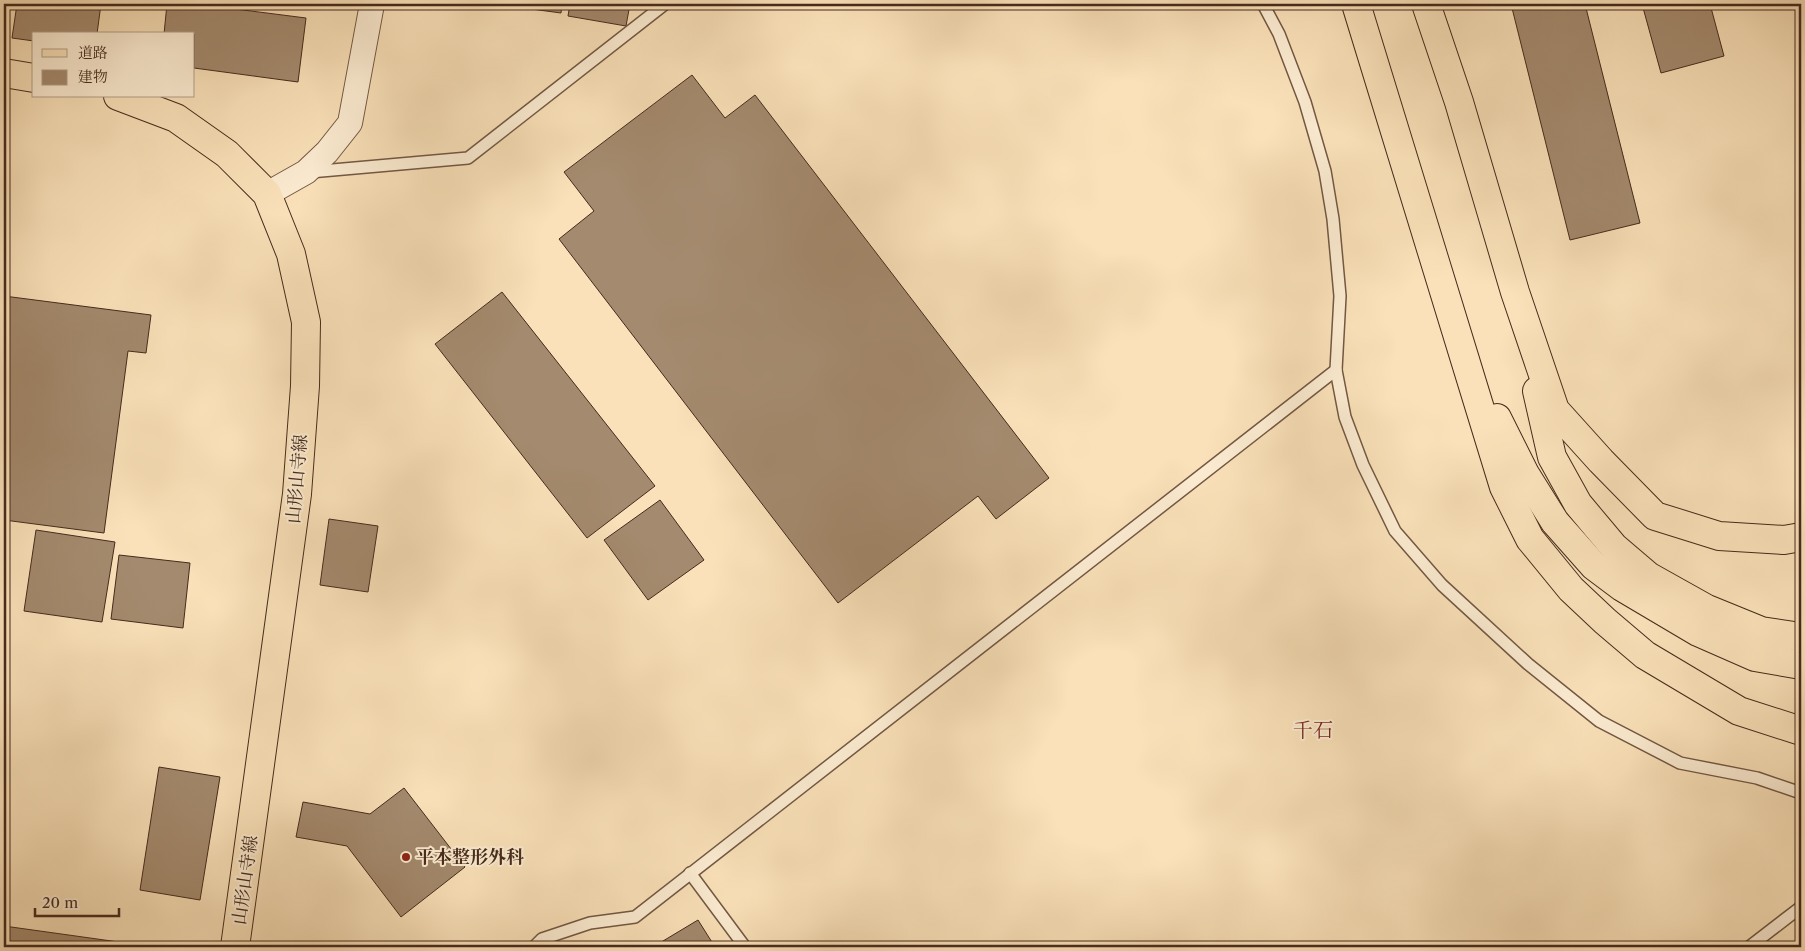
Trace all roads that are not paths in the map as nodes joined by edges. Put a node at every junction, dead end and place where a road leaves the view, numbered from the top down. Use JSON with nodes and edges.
{"nodes":[{"id":1,"x":372,"y":4,"type":"edge"},
{"id":2,"x":665,"y":4,"type":"edge"},
{"id":3,"x":1263,"y":4,"type":"edge"},
{"id":4,"x":1356,"y":4,"type":"edge"},
{"id":5,"x":1426,"y":4,"type":"edge"},
{"id":6,"x":4,"y":74,"type":"edge"},
{"id":7,"x":32,"y":78,"type":"edge"},
{"id":8,"x":123,"y":98,"type":"edge"},
{"id":9,"x":306,"y":172,"type":"junction"},
{"id":10,"x":268,"y":194,"type":"junction"},
{"id":11,"x":1515,"y":292,"type":"junction"},
{"id":12,"x":1460,"y":342,"type":"junction"},
{"id":13,"x":1336,"y":370,"type":"junction"},
{"id":14,"x":1801,"y":537,"type":"edge"},
{"id":15,"x":1801,"y":637,"type":"edge"},
{"id":16,"x":1801,"y":665,"type":"edge"},
{"id":17,"x":1801,"y":731,"type":"edge"},
{"id":18,"x":1801,"y":793,"type":"edge"},
{"id":19,"x":690,"y":873,"type":"junction"},
{"id":20,"x":1801,"y":907,"type":"edge"},
{"id":21,"x":235,"y":947,"type":"edge"},
{"id":22,"x":534,"y":947,"type":"edge"},
{"id":23,"x":745,"y":947,"type":"edge"},
{"id":24,"x":1749,"y":947,"type":"edge"}],
"edges":[{"from":1,"to":9,"type":"street"},
{"from":2,"to":9,"type":"lane"},
{"from":3,"to":13,"type":"lane"},
{"from":4,"to":12,"type":"main road"},
{"from":5,"to":11,"type":"main road"},
{"from":6,"to":7,"type":"main road"},
{"from":8,"to":10,"type":"main road","name":"山形山寺線"},
{"from":9,"to":10,"type":"street"},
{"from":10,"to":21,"type":"main road","name":"山形山寺線"},
{"from":11,"to":14,"type":"main road"},
{"from":11,"to":15,"type":"main road"},
{"from":12,"to":16,"type":"main road"},
{"from":12,"to":17,"type":"main road"},
{"from":13,"to":18,"type":"lane"},
{"from":13,"to":19,"type":"lane"},
{"from":19,"to":22,"type":"lane"},
{"from":19,"to":23,"type":"lane"},
{"from":20,"to":24,"type":"lane"}]}
